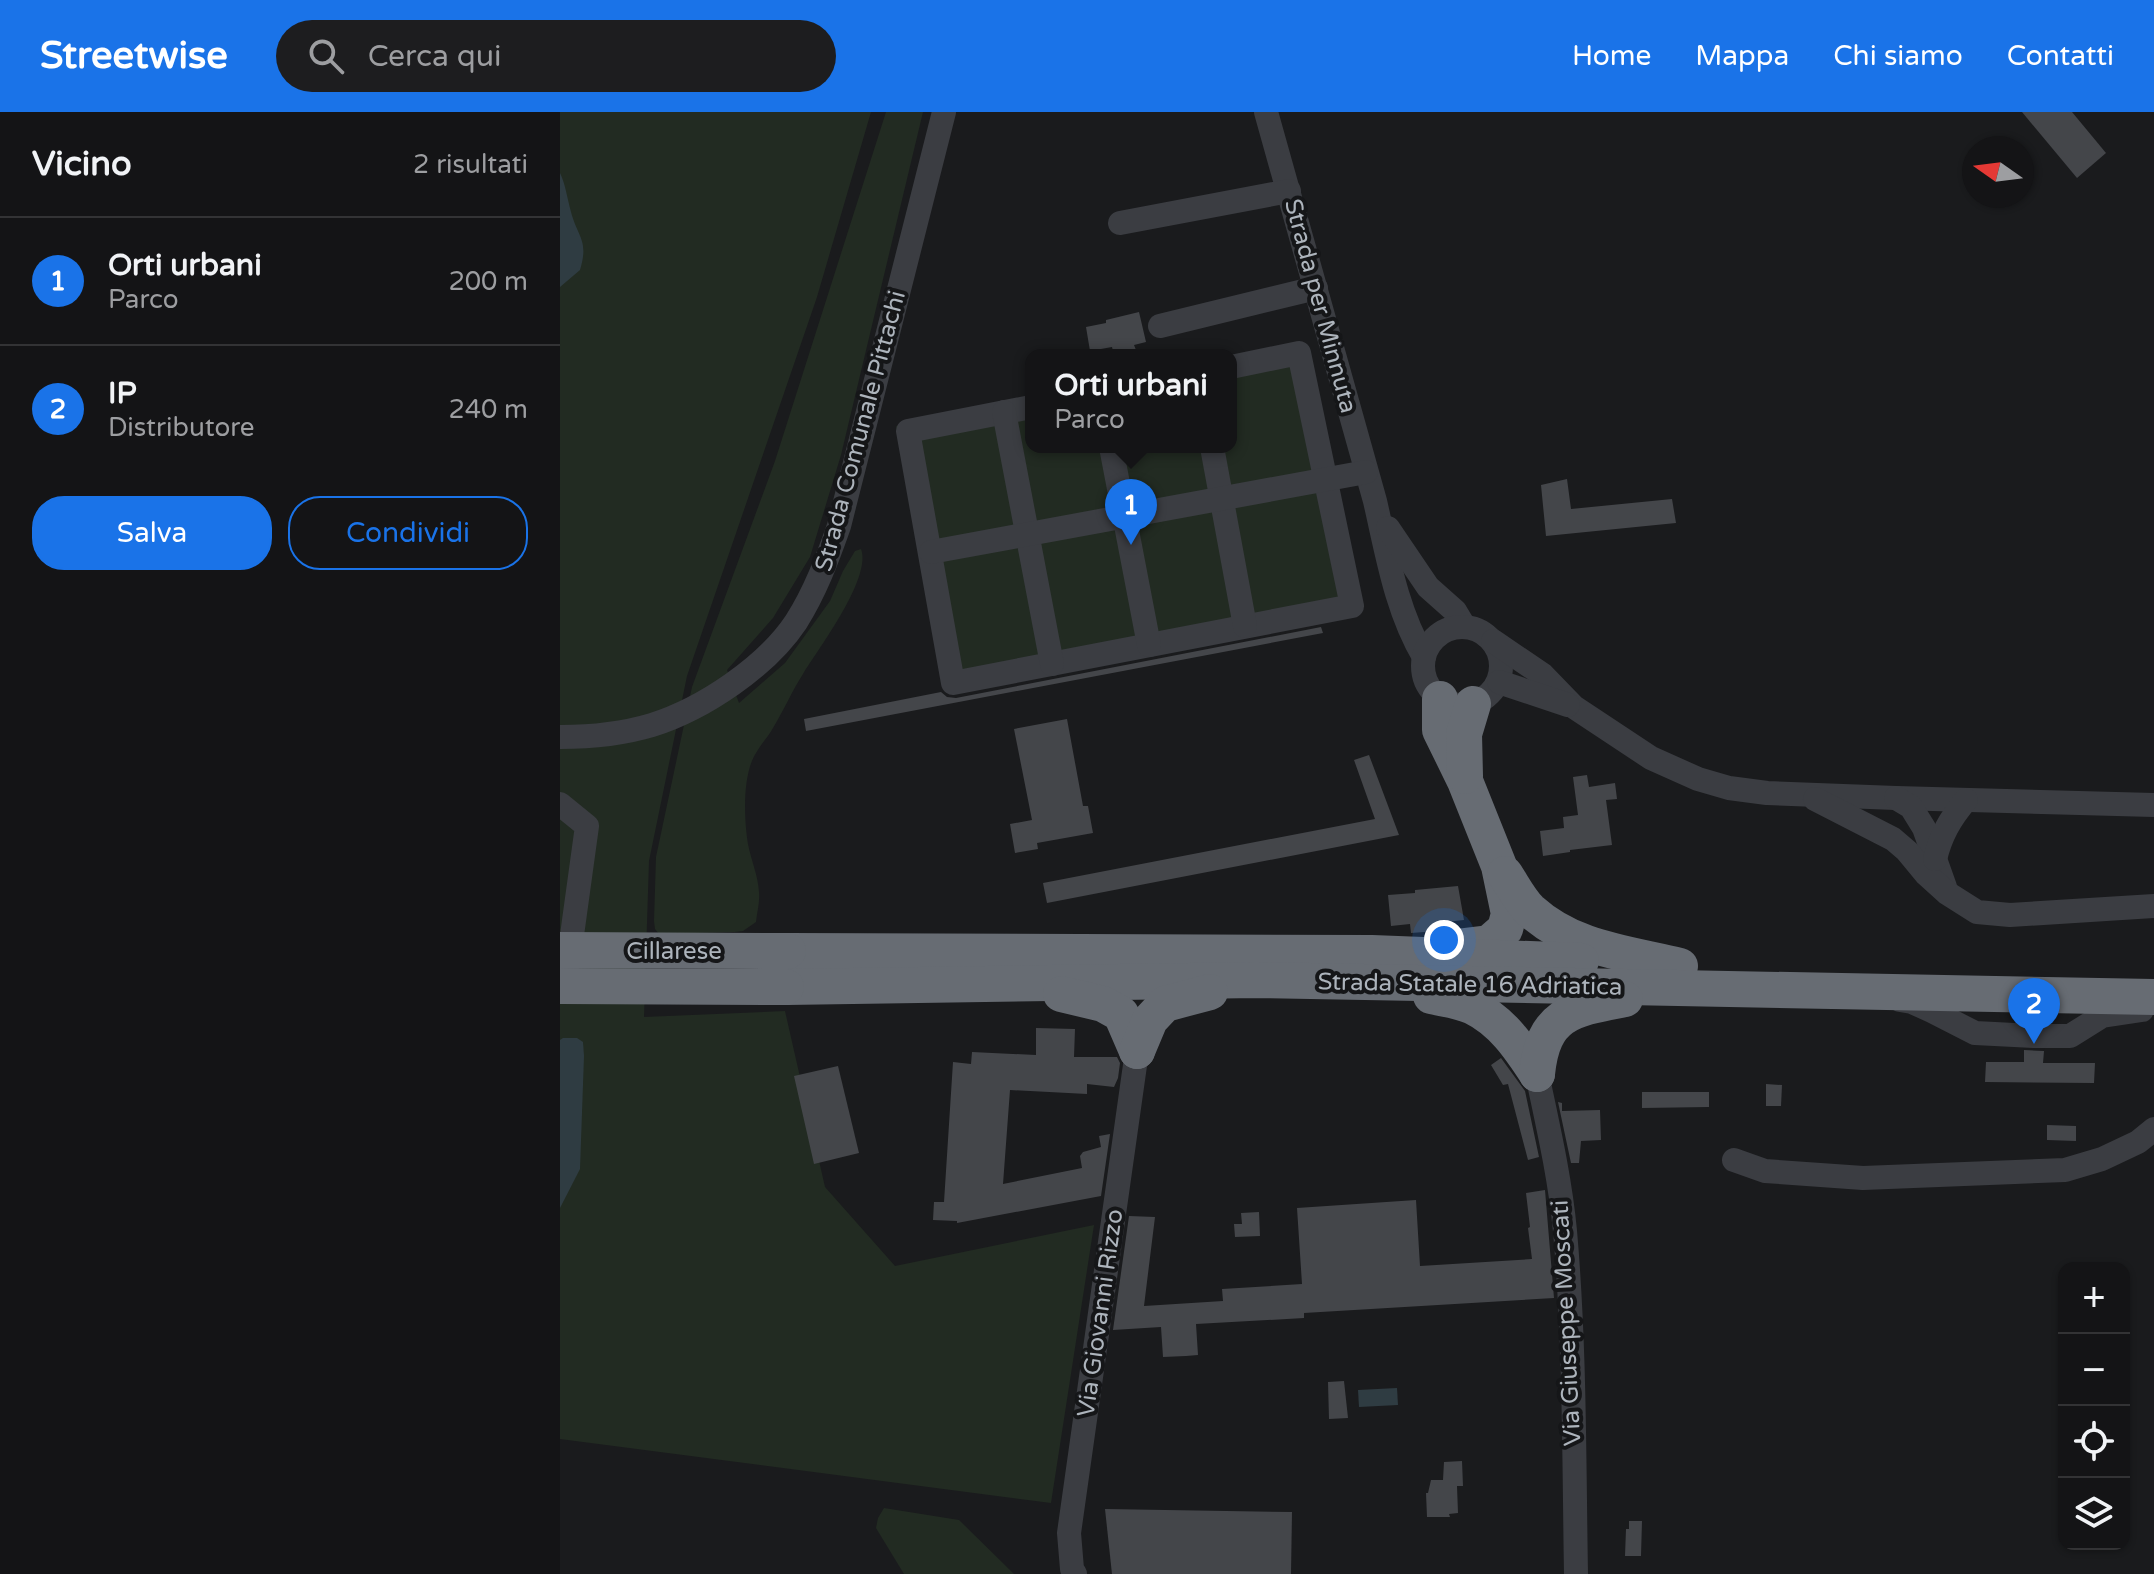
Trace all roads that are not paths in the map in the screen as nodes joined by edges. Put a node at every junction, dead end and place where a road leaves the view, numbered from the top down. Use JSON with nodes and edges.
{"nodes":[{"id":1,"x":944,"y":112,"type":"edge"},
{"id":2,"x":1266,"y":112,"type":"edge"},
{"id":3,"x":1289,"y":191,"type":"junction"},
{"id":4,"x":1120,"y":223,"type":"dead end"},
{"id":5,"x":1316,"y":288,"type":"junction"},
{"id":6,"x":1160,"y":326,"type":"dead end"},
{"id":7,"x":1237,"y":366,"type":"edge"},
{"id":8,"x":1025,"y":408,"type":"edge"},
{"id":9,"x":1004,"y":412,"type":"junction"},
{"id":10,"x":1112,"y":453,"type":"edge"},
{"id":11,"x":1213,"y":453,"type":"edge"},
{"id":12,"x":1366,"y":472,"type":"junction"},
{"id":13,"x":1325,"y":480,"type":"junction"},
{"id":14,"x":1221,"y":499,"type":"junction"},
{"id":15,"x":1375,"y":501,"type":"junction"},
{"id":16,"x":1125,"y":517,"type":"junction"},
{"id":17,"x":1027,"y":534,"type":"junction"},
{"id":18,"x":931,"y":552,"type":"junction"},
{"id":19,"x":1245,"y":626,"type":"junction"},
{"id":20,"x":1464,"y":626,"type":"junction"},
{"id":21,"x":1493,"y":641,"type":"junction"},
{"id":22,"x":1149,"y":645,"type":"junction"},
{"id":23,"x":1424,"y":657,"type":"junction"},
{"id":24,"x":1052,"y":664,"type":"junction"},
{"id":25,"x":1471,"y":695,"type":"junction"},
{"id":26,"x":1574,"y":707,"type":"junction"},
{"id":27,"x":560,"y":737,"type":"edge"},
{"id":28,"x":1805,"y":795,"type":"junction"},
{"id":29,"x":1896,"y":798,"type":"junction"},
{"id":30,"x":1966,"y":800,"type":"junction"},
{"id":31,"x":560,"y":804,"type":"edge"},
{"id":32,"x":2154,"y":805,"type":"edge"},
{"id":33,"x":1907,"y":851,"type":"junction"},
{"id":34,"x":1935,"y":859,"type":"junction"},
{"id":35,"x":1499,"y":866,"type":"junction"},
{"id":36,"x":1947,"y":893,"type":"junction"},
{"id":37,"x":2154,"y":906,"type":"edge"},
{"id":38,"x":560,"y":950,"type":"edge"},
{"id":39,"x":788,"y":951,"type":"joint"},
{"id":40,"x":1371,"y":967,"type":"junction"},
{"id":41,"x":2154,"y":973,"type":"edge"},
{"id":42,"x":1681,"y":977,"type":"junction"},
{"id":43,"x":1257,"y":980,"type":"junction"},
{"id":44,"x":992,"y":984,"type":"junction"},
{"id":45,"x":786,"y":987,"type":"joint"},
{"id":46,"x":1851,"y":990,"type":"junction"},
{"id":47,"x":562,"y":992,"type":"edge"},
{"id":48,"x":2154,"y":997,"type":"edge"},
{"id":49,"x":2154,"y":1009,"type":"edge"},
{"id":50,"x":1137,"y":1051,"type":"junction"},
{"id":51,"x":1537,"y":1074,"type":"junction"},
{"id":52,"x":2154,"y":1129,"type":"edge"},
{"id":53,"x":1734,"y":1160,"type":"dead end"},
{"id":54,"x":1075,"y":1574,"type":"edge"},
{"id":55,"x":1576,"y":1574,"type":"edge"}],
"edges":[{"from":1,"to":27,"type":"street","name":"Strada Comunale Pittachi"},
{"from":2,"to":3,"type":"street","name":"Strada per Minnuta"},
{"from":3,"to":4,"type":"street"},
{"from":3,"to":5,"type":"street","name":"Strada per Minnuta"},
{"from":5,"to":6,"type":"street"},
{"from":5,"to":12,"type":"street","name":"Strada per Minnuta"},
{"from":7,"to":13,"type":"street"},
{"from":8,"to":9,"type":"street"},
{"from":9,"to":17,"type":"street"},
{"from":9,"to":18,"type":"street"},
{"from":10,"to":16,"type":"street"},
{"from":11,"to":14,"type":"street"},
{"from":12,"to":13,"type":"street"},
{"from":12,"to":15,"type":"street","name":"Strada per Minnuta"},
{"from":13,"to":14,"type":"street"},
{"from":13,"to":19,"type":"street"},
{"from":14,"to":16,"type":"street"},
{"from":14,"to":19,"type":"street"},
{"from":15,"to":20,"type":"street","name":"Strada per Minnuta"},
{"from":15,"to":23,"type":"street","name":"Strada per Minnuta"},
{"from":16,"to":17,"type":"street"},
{"from":16,"to":22,"type":"street"},
{"from":17,"to":18,"type":"street"},
{"from":17,"to":24,"type":"street"},
{"from":18,"to":24,"type":"street"},
{"from":19,"to":22,"type":"street"},
{"from":20,"to":21,"type":"street"},
{"from":20,"to":23,"type":"street"},
{"from":21,"to":25,"type":"street"},
{"from":21,"to":26,"type":"street"},
{"from":22,"to":24,"type":"street"},
{"from":23,"to":25,"type":"street"},
{"from":25,"to":26,"type":"street"},
{"from":25,"to":35,"type":"highway"},
{"from":26,"to":28,"type":"street"},
{"from":28,"to":29,"type":"street"},
{"from":28,"to":33,"type":"street"},
{"from":29,"to":30,"type":"street"},
{"from":29,"to":33,"type":"street"},
{"from":29,"to":34,"type":"street"},
{"from":30,"to":32,"type":"street"},
{"from":30,"to":34,"type":"street"},
{"from":31,"to":47,"type":"street"},
{"from":33,"to":36,"type":"street"},
{"from":34,"to":36,"type":"street"},
{"from":35,"to":40,"type":"highway"},
{"from":35,"to":42,"type":"highway"},
{"from":36,"to":37,"type":"street"},
{"from":38,"to":39,"type":"highway","name":"Cillarese","bridge":true},
{"from":39,"to":40,"type":"highway","name":"Strada Statale 16 Adriatica"},
{"from":40,"to":42,"type":"highway","name":"Strada Statale 16 Adriatica"},
{"from":40,"to":43,"type":"highway","name":"Strada Statale 16 Adriatica"},
{"from":40,"to":51,"type":"highway"},
{"from":41,"to":42,"type":"highway","name":"Strada Statale 16 Adriatica"},
{"from":42,"to":46,"type":"highway","name":"Strada Statale 16 Adriatica"},
{"from":42,"to":51,"type":"highway"},
{"from":43,"to":44,"type":"highway","name":"Strada Statale 16 Adriatica"},
{"from":43,"to":50,"type":"highway"},
{"from":44,"to":45,"type":"highway","name":"Strada Statale 16 Adriatica"},
{"from":44,"to":50,"type":"highway"},
{"from":45,"to":47,"type":"highway","name":"Cillarese","bridge":true},
{"from":46,"to":48,"type":"highway","name":"Strada Statale 16 Adriatica"},
{"from":46,"to":49,"type":"street"},
{"from":50,"to":54,"type":"street","name":"Via Giovanni Rizzo"},
{"from":51,"to":55,"type":"street","name":"Via Giuseppe Moscati"},
{"from":52,"to":53,"type":"street"}]}
